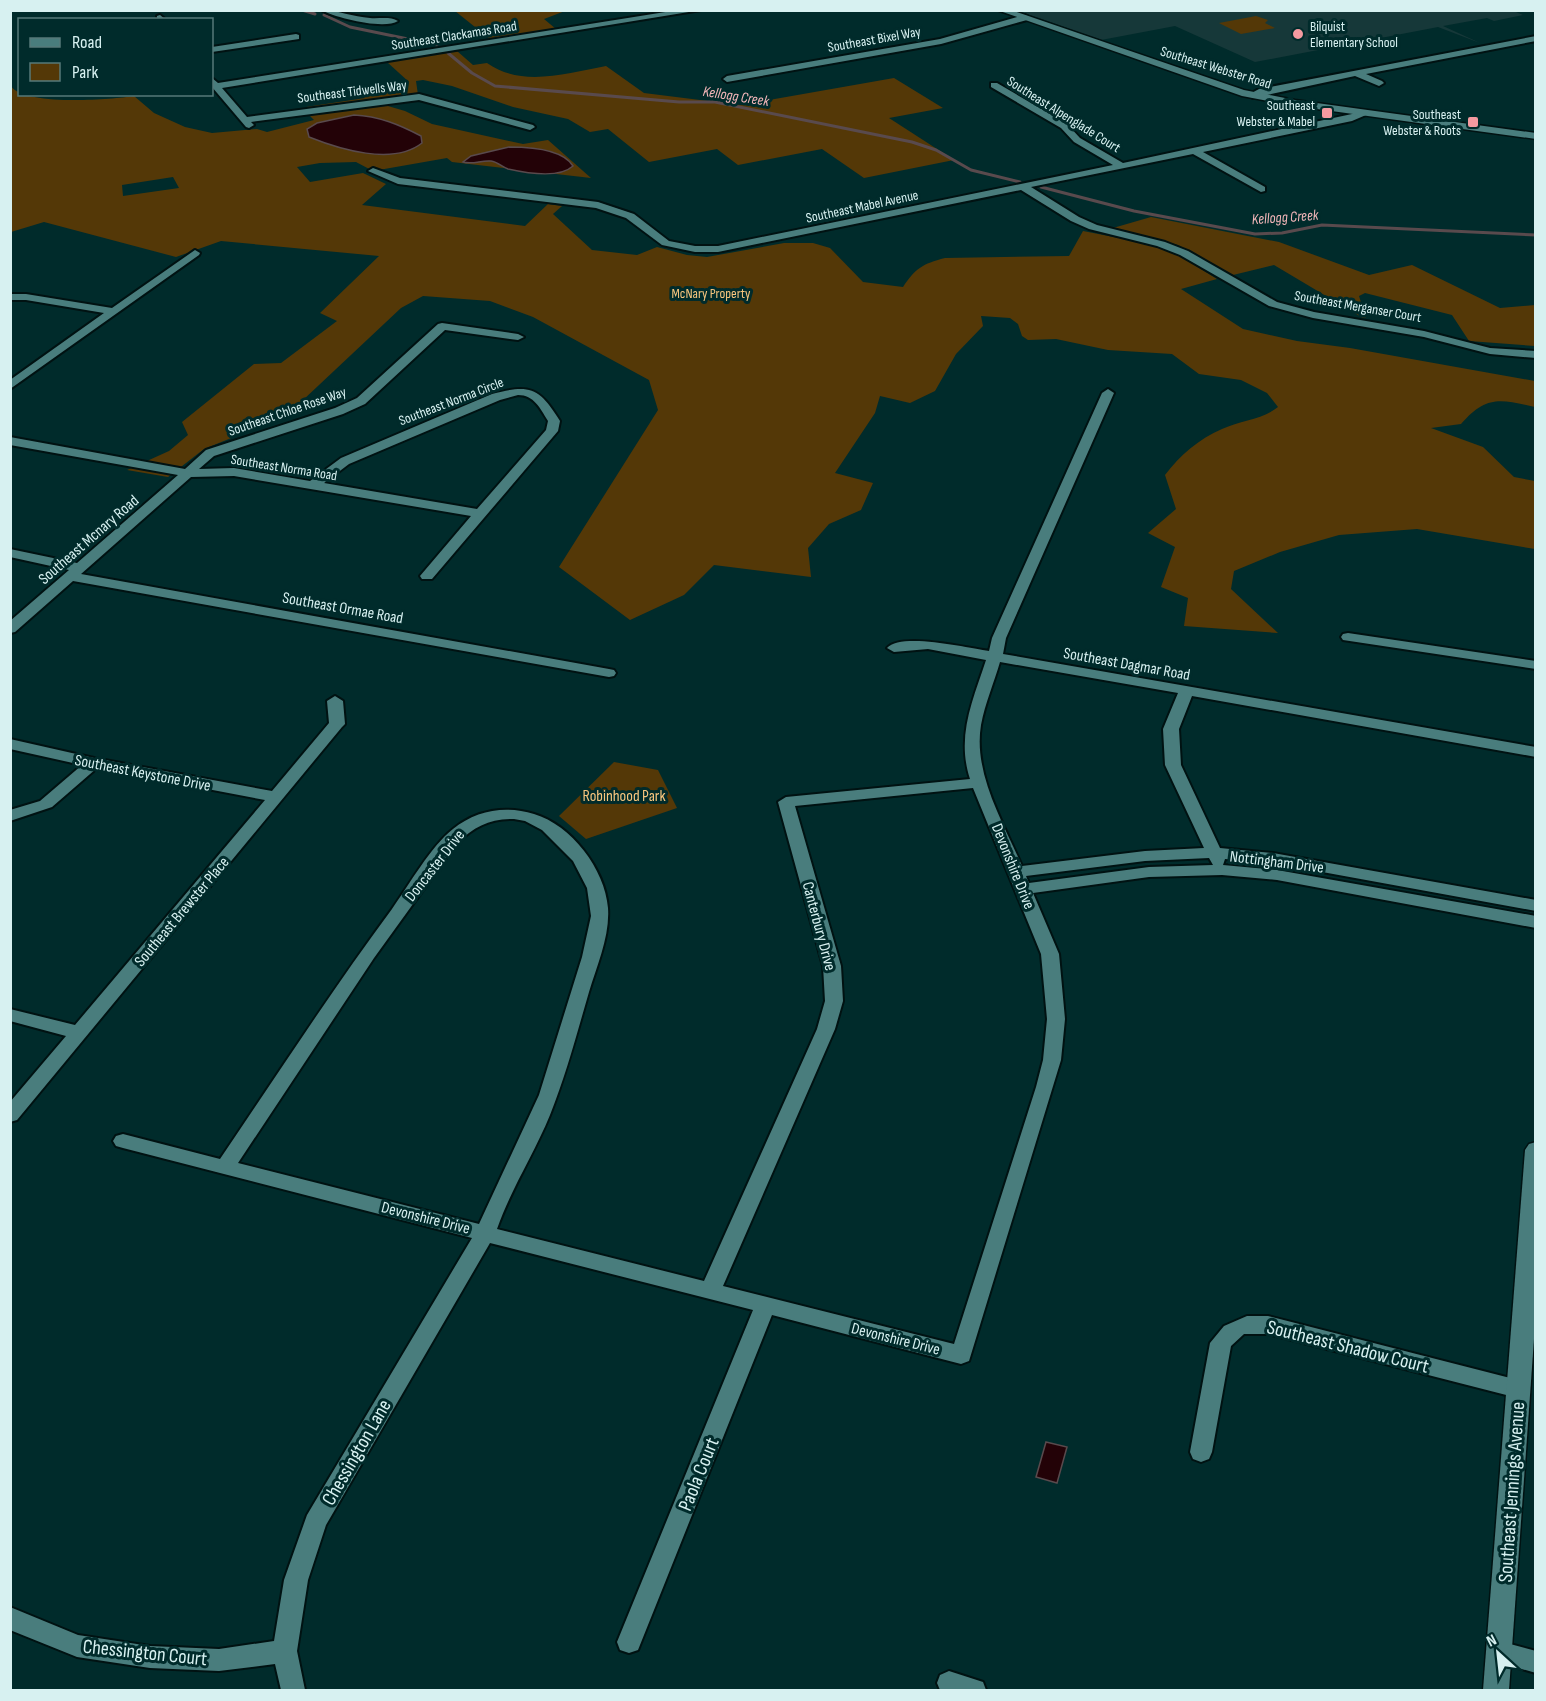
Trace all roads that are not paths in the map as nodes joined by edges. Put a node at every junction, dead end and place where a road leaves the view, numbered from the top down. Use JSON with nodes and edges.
{"nodes":[{"id":1,"x":325,"y":10,"type":"edge"},
{"id":2,"x":697,"y":10,"type":"edge"},
{"id":3,"x":1001,"y":10,"type":"edge"},
{"id":4,"x":1024,"y":18,"type":"junction"},
{"id":5,"x":394,"y":21,"type":"dead end"},
{"id":6,"x":296,"y":37,"type":"dead end"},
{"id":7,"x":1536,"y":38,"type":"edge"},
{"id":8,"x":213,"y":50,"type":"edge"},
{"id":9,"x":1356,"y":73,"type":"junction"},
{"id":10,"x":727,"y":79,"type":"dead end"},
{"id":11,"x":213,"y":83,"type":"edge"},
{"id":12,"x":1379,"y":83,"type":"dead end"},
{"id":13,"x":994,"y":85,"type":"dead end"},
{"id":14,"x":1253,"y":95,"type":"junction"},
{"id":15,"x":1363,"y":113,"type":"junction"},
{"id":16,"x":530,"y":127,"type":"dead end"},
{"id":17,"x":1536,"y":136,"type":"edge"},
{"id":18,"x":1192,"y":150,"type":"junction"},
{"id":19,"x":1120,"y":165,"type":"junction"},
{"id":20,"x":374,"y":171,"type":"dead end"},
{"id":21,"x":1022,"y":186,"type":"junction"},
{"id":22,"x":1262,"y":189,"type":"dead end"},
{"id":23,"x":195,"y":253,"type":"dead end"},
{"id":24,"x":10,"y":297,"type":"edge"},
{"id":25,"x":112,"y":311,"type":"junction"},
{"id":26,"x":518,"y":337,"type":"dead end"},
{"id":27,"x":1536,"y":355,"type":"edge"},
{"id":28,"x":10,"y":386,"type":"edge"},
{"id":29,"x":1108,"y":393,"type":"dead end"},
{"id":30,"x":10,"y":441,"type":"edge"},
{"id":31,"x":188,"y":473,"type":"junction"},
{"id":32,"x":312,"y":486,"type":"junction"},
{"id":33,"x":482,"y":514,"type":"junction"},
{"id":34,"x":10,"y":553,"type":"edge"},
{"id":35,"x":75,"y":572,"type":"junction"},
{"id":36,"x":427,"y":576,"type":"dead end"},
{"id":37,"x":10,"y":629,"type":"edge"},
{"id":38,"x":1348,"y":637,"type":"dead end"},
{"id":39,"x":894,"y":648,"type":"dead end"},
{"id":40,"x":996,"y":657,"type":"junction"},
{"id":41,"x":1536,"y":665,"type":"edge"},
{"id":42,"x":609,"y":673,"type":"dead end"},
{"id":43,"x":1186,"y":692,"type":"junction"},
{"id":44,"x":335,"y":701,"type":"dead end"},
{"id":45,"x":10,"y":744,"type":"edge"},
{"id":46,"x":1536,"y":752,"type":"edge"},
{"id":47,"x":94,"y":763,"type":"junction"},
{"id":48,"x":979,"y":783,"type":"junction"},
{"id":49,"x":276,"y":797,"type":"junction"},
{"id":50,"x":10,"y":816,"type":"edge"},
{"id":51,"x":1214,"y":853,"type":"junction"},
{"id":52,"x":1222,"y":870,"type":"junction"},
{"id":53,"x":1020,"y":880,"type":"junction"},
{"id":54,"x":1536,"y":906,"type":"edge"},
{"id":55,"x":1536,"y":921,"type":"edge"},
{"id":56,"x":10,"y":1016,"type":"edge"},
{"id":57,"x":80,"y":1033,"type":"junction"},
{"id":58,"x":10,"y":1115,"type":"edge"},
{"id":59,"x":123,"y":1141,"type":"dead end"},
{"id":60,"x":1536,"y":1150,"type":"edge"},
{"id":61,"x":225,"y":1167,"type":"junction"},
{"id":62,"x":486,"y":1232,"type":"junction"},
{"id":63,"x":710,"y":1291,"type":"junction"},
{"id":64,"x":765,"y":1306,"type":"junction"},
{"id":65,"x":1518,"y":1389,"type":"junction"},
{"id":66,"x":1200,"y":1452,"type":"dead end"},
{"id":67,"x":10,"y":1618,"type":"edge"},
{"id":68,"x":629,"y":1642,"type":"dead end"},
{"id":69,"x":285,"y":1651,"type":"junction"},
{"id":70,"x":1499,"y":1652,"type":"junction"},
{"id":71,"x":1536,"y":1662,"type":"edge"},
{"id":72,"x":949,"y":1683,"type":"dead end"},
{"id":73,"x":293,"y":1690,"type":"edge"},
{"id":74,"x":974,"y":1690,"type":"edge"},
{"id":75,"x":1496,"y":1690,"type":"edge"}],
"edges":[{"from":1,"to":5,"type":"street"},
{"from":2,"to":11,"type":"street","name":"Southeast Clackamas Road"},
{"from":3,"to":4,"type":"street","name":"Southeast Webster Road"},
{"from":4,"to":10,"type":"street","name":"Southeast Bixel Way"},
{"from":4,"to":14,"type":"street","name":"Southeast Webster Road"},
{"from":6,"to":8,"type":"street"},
{"from":7,"to":9,"type":"street"},
{"from":9,"to":12,"type":"street"},
{"from":9,"to":14,"type":"street"},
{"from":11,"to":16,"type":"street","name":"Southeast Tidwells Way"},
{"from":13,"to":19,"type":"street","name":"Southeast Alpenglade Court"},
{"from":14,"to":15,"type":"street","name":"Southeast Webster Road"},
{"from":15,"to":17,"type":"street","name":"Southeast Webster Road"},
{"from":15,"to":18,"type":"street","name":"Southeast Mabel Avenue"},
{"from":18,"to":19,"type":"street","name":"Southeast Mabel Avenue"},
{"from":18,"to":22,"type":"street"},
{"from":19,"to":21,"type":"street","name":"Southeast Mabel Avenue"},
{"from":20,"to":21,"type":"street","name":"Southeast Mabel Avenue"},
{"from":21,"to":27,"type":"street","name":"Southeast Merganser Court"},
{"from":23,"to":25,"type":"street"},
{"from":24,"to":25,"type":"street"},
{"from":25,"to":28,"type":"street"},
{"from":26,"to":31,"type":"street","name":"Southeast Chloe Rose Way"},
{"from":29,"to":40,"type":"street"},
{"from":30,"to":31,"type":"street","name":"Southeast Norma Road"},
{"from":31,"to":32,"type":"street","name":"Southeast Norma Road"},
{"from":31,"to":35,"type":"street","name":"Southeast Mcnary Road"},
{"from":32,"to":33,"type":"street","name":"Southeast Norma Road"},
{"from":32,"to":33,"type":"street","name":"Southeast Norma Circle"},
{"from":33,"to":36,"type":"street"},
{"from":34,"to":35,"type":"street","name":"Southeast Ormae Road"},
{"from":35,"to":37,"type":"street","name":"Southeast Mcnary Road"},
{"from":35,"to":42,"type":"street","name":"Southeast Ormae Road"},
{"from":38,"to":41,"type":"street"},
{"from":39,"to":40,"type":"street","name":"Southeast Dagmar Road"},
{"from":40,"to":43,"type":"street","name":"Southeast Dagmar Road"},
{"from":40,"to":48,"type":"street","name":"Devonshire Drive"},
{"from":43,"to":46,"type":"street","name":"Southeast Dagmar Road"},
{"from":43,"to":51,"type":"street"},
{"from":44,"to":49,"type":"street","name":"Southeast Brewster Place"},
{"from":45,"to":47,"type":"street","name":"Southeast Keystone Drive"},
{"from":47,"to":49,"type":"street","name":"Southeast Keystone Drive"},
{"from":47,"to":50,"type":"street"},
{"from":48,"to":53,"type":"street","name":"Devonshire Drive"},
{"from":48,"to":63,"type":"street","name":"Canterbury Drive"},
{"from":49,"to":57,"type":"street","name":"Southeast Brewster Place"},
{"from":51,"to":52,"type":"street"},
{"from":51,"to":53,"type":"street","name":"Nottingham Drive"},
{"from":51,"to":54,"type":"street","name":"Nottingham Drive"},
{"from":52,"to":53,"type":"street","name":"Nottingham Drive"},
{"from":52,"to":55,"type":"street","name":"Nottingham Drive"},
{"from":53,"to":64,"type":"street","name":"Devonshire Drive"},
{"from":56,"to":57,"type":"street"},
{"from":57,"to":58,"type":"street","name":"Southeast Brewster Place"},
{"from":59,"to":61,"type":"street","name":"Devonshire Drive"},
{"from":60,"to":65,"type":"street","name":"Southeast Jennings Avenue"},
{"from":61,"to":62,"type":"street","name":"Devonshire Drive"},
{"from":61,"to":62,"type":"street","name":"Doncaster Drive"},
{"from":62,"to":63,"type":"street","name":"Devonshire Drive"},
{"from":62,"to":69,"type":"street","name":"Chessington Lane"},
{"from":63,"to":64,"type":"street","name":"Devonshire Drive"},
{"from":64,"to":68,"type":"street","name":"Paola Court"},
{"from":65,"to":66,"type":"street","name":"Southeast Shadow Court"},
{"from":65,"to":70,"type":"street","name":"Southeast Jennings Avenue"},
{"from":67,"to":69,"type":"street","name":"Chessington Court"},
{"from":69,"to":73,"type":"street","name":"Chessington Lane"},
{"from":70,"to":71,"type":"street"},
{"from":70,"to":75,"type":"street","name":"Southeast Jennings Avenue"},
{"from":72,"to":74,"type":"street"}]}
